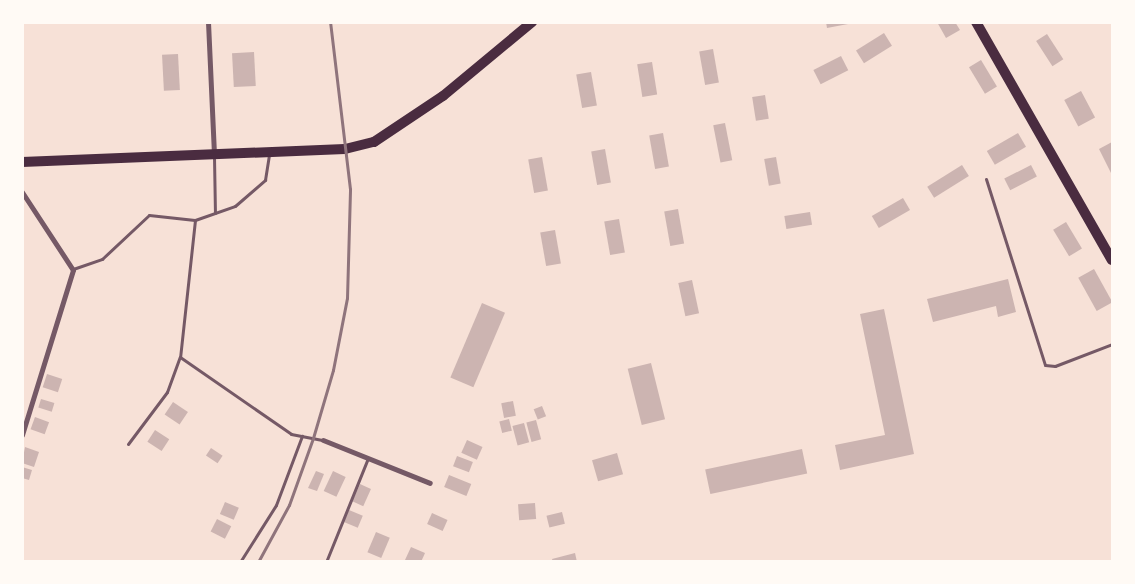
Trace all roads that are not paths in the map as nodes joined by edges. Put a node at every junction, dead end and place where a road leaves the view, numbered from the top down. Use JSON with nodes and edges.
{"nodes":[{"id":1,"x":208,"y":22,"type":"edge"},
{"id":2,"x":532,"y":22,"type":"edge"},
{"id":3,"x":976,"y":22,"type":"edge"},
{"id":4,"x":269,"y":152,"type":"junction"},
{"id":5,"x":214,"y":154,"type":"junction"},
{"id":6,"x":22,"y":162,"type":"edge"},
{"id":7,"x":986,"y":179,"type":"dead end"},
{"id":8,"x":22,"y":192,"type":"edge"},
{"id":9,"x":215,"y":213,"type":"junction"},
{"id":10,"x":195,"y":220,"type":"junction"},
{"id":11,"x":1112,"y":260,"type":"edge"},
{"id":12,"x":72,"y":270,"type":"junction"},
{"id":13,"x":1112,"y":344,"type":"edge"},
{"id":14,"x":180,"y":358,"type":"junction"},
{"id":15,"x":22,"y":435,"type":"edge"},
{"id":16,"x":302,"y":436,"type":"junction"},
{"id":17,"x":323,"y":440,"type":"joint"},
{"id":18,"x":128,"y":444,"type":"dead end"},
{"id":19,"x":368,"y":458,"type":"junction"},
{"id":20,"x":430,"y":483,"type":"dead end"},
{"id":21,"x":240,"y":562,"type":"edge"},
{"id":22,"x":326,"y":562,"type":"edge"}],
"edges":[{"from":1,"to":5,"type":"street"},
{"from":2,"to":4,"type":"main road"},
{"from":3,"to":11,"type":"main road"},
{"from":4,"to":5,"type":"main road"},
{"from":4,"to":9,"type":"lane"},
{"from":5,"to":6,"type":"main road"},
{"from":5,"to":9,"type":"lane"},
{"from":7,"to":13,"type":"lane"},
{"from":8,"to":12,"type":"street"},
{"from":9,"to":10,"type":"lane"},
{"from":10,"to":12,"type":"lane"},
{"from":10,"to":14,"type":"lane"},
{"from":12,"to":15,"type":"street"},
{"from":14,"to":16,"type":"lane"},
{"from":14,"to":18,"type":"lane"},
{"from":16,"to":17,"type":"lane"},
{"from":16,"to":21,"type":"lane"},
{"from":17,"to":19,"type":"street"},
{"from":19,"to":20,"type":"street"},
{"from":19,"to":22,"type":"lane"}]}
